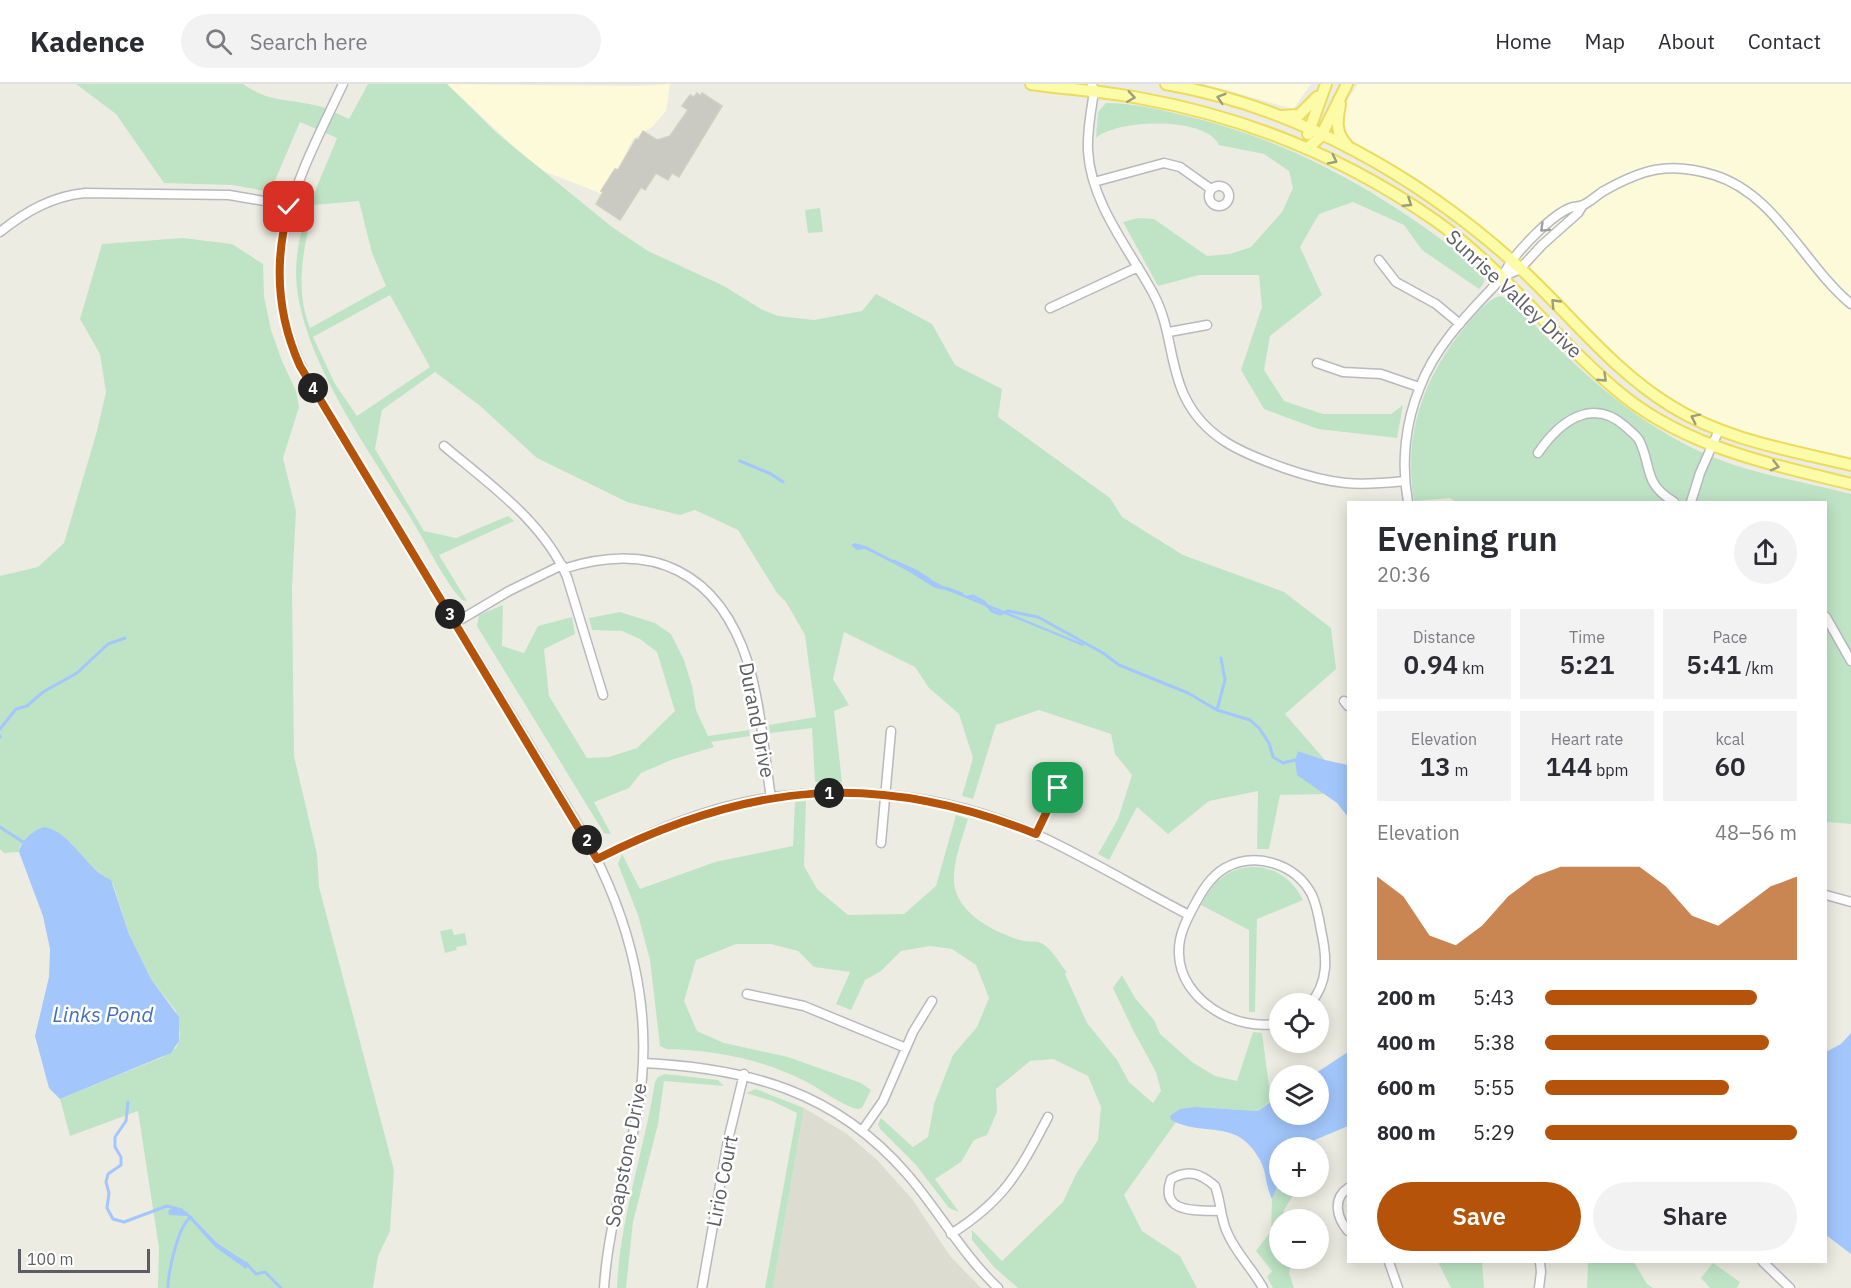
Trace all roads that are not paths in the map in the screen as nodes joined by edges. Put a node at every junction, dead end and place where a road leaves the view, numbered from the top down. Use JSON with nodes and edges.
{"nodes":[{"id":1,"x":343,"y":84,"type":"edge"},
{"id":2,"x":1031,"y":84,"type":"edge"},
{"id":3,"x":1103,"y":84,"type":"edge"},
{"id":4,"x":1166,"y":84,"type":"edge"},
{"id":5,"x":1325,"y":87,"type":"edge"},
{"id":6,"x":1345,"y":87,"type":"edge"},
{"id":7,"x":1093,"y":88,"type":"edge"},
{"id":8,"x":1275,"y":116,"type":"junction"},
{"id":9,"x":1308,"y":130,"type":"junction"},
{"id":10,"x":1321,"y":136,"type":"junction"},
{"id":11,"x":1308,"y":148,"type":"junction"},
{"id":12,"x":1351,"y":150,"type":"junction"},
{"id":13,"x":1094,"y":182,"type":"junction"},
{"id":14,"x":1211,"y":189,"type":"dead end"},
{"id":15,"x":1583,"y":205,"type":"junction"},
{"id":16,"x":289,"y":207,"type":"junction"},
{"id":17,"x":0,"y":232,"type":"edge"},
{"id":18,"x":1379,"y":260,"type":"dead end"},
{"id":19,"x":1511,"y":261,"type":"junction"},
{"id":20,"x":1138,"y":267,"type":"junction"},
{"id":21,"x":1521,"y":268,"type":"junction"},
{"id":22,"x":1502,"y":278,"type":"junction"},
{"id":23,"x":1851,"y":304,"type":"edge"},
{"id":24,"x":1050,"y":308,"type":"dead end"},
{"id":25,"x":1460,"y":324,"type":"junction"},
{"id":26,"x":1207,"y":325,"type":"dead end"},
{"id":27,"x":1169,"y":332,"type":"junction"},
{"id":28,"x":1317,"y":363,"type":"dead end"},
{"id":29,"x":1419,"y":387,"type":"junction"},
{"id":30,"x":1719,"y":429,"type":"junction"},
{"id":31,"x":444,"y":446,"type":"dead end"},
{"id":32,"x":1711,"y":447,"type":"junction"},
{"id":33,"x":1538,"y":453,"type":"dead end"},
{"id":34,"x":1851,"y":465,"type":"edge"},
{"id":35,"x":1405,"y":481,"type":"junction"},
{"id":36,"x":1851,"y":484,"type":"edge"},
{"id":37,"x":1408,"y":501,"type":"edge"},
{"id":38,"x":1673,"y":501,"type":"edge"},
{"id":39,"x":1691,"y":501,"type":"edge"},
{"id":40,"x":562,"y":567,"type":"junction"},
{"id":41,"x":1827,"y":619,"type":"edge"},
{"id":42,"x":455,"y":623,"type":"junction"},
{"id":43,"x":1851,"y":639,"type":"edge"},
{"id":44,"x":1843,"y":644,"type":"junction"},
{"id":45,"x":1851,"y":661,"type":"edge"},
{"id":46,"x":603,"y":695,"type":"dead end"},
{"id":47,"x":891,"y":731,"type":"dead end"},
{"id":48,"x":1058,"y":788,"type":"dead end"},
{"id":49,"x":885,"y":795,"type":"junction"},
{"id":50,"x":771,"y":798,"type":"junction"},
{"id":51,"x":1036,"y":834,"type":"junction"},
{"id":52,"x":881,"y":843,"type":"dead end"},
{"id":53,"x":597,"y":859,"type":"junction"},
{"id":54,"x":1827,"y":895,"type":"edge"},
{"id":55,"x":1851,"y":902,"type":"edge"},
{"id":56,"x":1190,"y":915,"type":"junction"},
{"id":57,"x":1316,"y":993,"type":"edge"},
{"id":58,"x":747,"y":994,"type":"dead end"},
{"id":59,"x":932,"y":1001,"type":"dead end"},
{"id":60,"x":1269,"y":1024,"type":"edge"},
{"id":61,"x":906,"y":1048,"type":"junction"},
{"id":62,"x":643,"y":1063,"type":"junction"},
{"id":63,"x":744,"y":1074,"type":"junction"},
{"id":64,"x":1048,"y":1117,"type":"dead end"},
{"id":65,"x":862,"y":1131,"type":"junction"},
{"id":66,"x":1347,"y":1189,"type":"edge"},
{"id":67,"x":1220,"y":1211,"type":"junction"},
{"id":68,"x":1347,"y":1228,"type":"edge"},
{"id":69,"x":951,"y":1234,"type":"junction"},
{"id":70,"x":1389,"y":1263,"type":"edge"},
{"id":71,"x":1540,"y":1263,"type":"edge"},
{"id":72,"x":1764,"y":1263,"type":"edge"},
{"id":73,"x":604,"y":1288,"type":"edge"},
{"id":74,"x":702,"y":1288,"type":"edge"},
{"id":75,"x":998,"y":1288,"type":"edge"},
{"id":76,"x":1263,"y":1288,"type":"edge"},
{"id":77,"x":1398,"y":1288,"type":"edge"},
{"id":78,"x":1539,"y":1288,"type":"edge"},
{"id":79,"x":1790,"y":1288,"type":"edge"}],
"edges":[{"from":1,"to":16,"type":"street","name":"Soapstone Drive"},
{"from":2,"to":7,"type":"main road","name":"Sunrise Valley Drive"},
{"from":3,"to":7,"type":"street"},
{"from":8,"to":4,"type":"main road","name":"Sunrise Valley Drive","one_way":true},
{"from":5,"to":8,"type":"main road"},
{"from":5,"to":9,"type":"main road"},
{"from":6,"to":10,"type":"main road"},
{"from":6,"to":12,"type":"main road"},
{"from":7,"to":11,"type":"main road","name":"Sunrise Valley Drive","one_way":true},
{"from":7,"to":13,"type":"street"},
{"from":8,"to":9,"type":"main road","name":"Sunrise Valley Drive"},
{"from":9,"to":10,"type":"main road","name":"Sunrise Valley Drive"},
{"from":9,"to":11,"type":"main road"},
{"from":10,"to":11,"type":"main road"},
{"from":10,"to":12,"type":"main road","name":"Sunrise Valley Drive"},
{"from":11,"to":22,"type":"main road","name":"Sunrise Valley Drive","one_way":true},
{"from":12,"to":19,"type":"main road","name":"Sunrise Valley Drive"},
{"from":13,"to":14,"type":"street"},
{"from":13,"to":20,"type":"street"},
{"from":15,"to":19,"type":"street","one_way":true},
{"from":15,"to":21,"type":"street"},
{"from":15,"to":23,"type":"street"},
{"from":16,"to":17,"type":"street"},
{"from":16,"to":42,"type":"street","name":"Soapstone Drive"},
{"from":18,"to":25,"type":"street"},
{"from":19,"to":21,"type":"main road","name":"Sunrise Valley Drive"},
{"from":19,"to":22,"type":"street"},
{"from":20,"to":24,"type":"street"},
{"from":20,"to":27,"type":"street"},
{"from":21,"to":22,"type":"street"},
{"from":30,"to":21,"type":"main road","name":"Sunrise Valley Drive","one_way":true},
{"from":22,"to":25,"type":"street"},
{"from":22,"to":32,"type":"main road","name":"Sunrise Valley Drive","one_way":true},
{"from":25,"to":29,"type":"street"},
{"from":26,"to":27,"type":"street"},
{"from":27,"to":35,"type":"street"},
{"from":28,"to":29,"type":"street"},
{"from":29,"to":35,"type":"street"},
{"from":30,"to":32,"type":"street"},
{"from":30,"to":34,"type":"main road","name":"Sunrise Valley Drive"},
{"from":31,"to":40,"type":"street"},
{"from":32,"to":36,"type":"main road","name":"Sunrise Valley Drive","one_way":true},
{"from":32,"to":39,"type":"street"},
{"from":33,"to":38,"type":"street"},
{"from":35,"to":37,"type":"street"},
{"from":40,"to":42,"type":"street","name":"Durand Drive"},
{"from":40,"to":46,"type":"street"},
{"from":40,"to":50,"type":"street","name":"Durand Drive"},
{"from":41,"to":44,"type":"street"},
{"from":42,"to":53,"type":"street","name":"Soapstone Drive"},
{"from":43,"to":44,"type":"street"},
{"from":44,"to":45,"type":"street"},
{"from":47,"to":49,"type":"street"},
{"from":48,"to":51,"type":"street"},
{"from":49,"to":50,"type":"street"},
{"from":49,"to":51,"type":"street"},
{"from":49,"to":52,"type":"street"},
{"from":50,"to":53,"type":"street"},
{"from":51,"to":56,"type":"street"},
{"from":53,"to":62,"type":"street","name":"Soapstone Drive"},
{"from":54,"to":55,"type":"street"},
{"from":56,"to":57,"type":"street"},
{"from":56,"to":60,"type":"street"},
{"from":58,"to":61,"type":"street"},
{"from":59,"to":61,"type":"street"},
{"from":61,"to":65,"type":"street"},
{"from":62,"to":63,"type":"street"},
{"from":62,"to":73,"type":"street","name":"Soapstone Drive"},
{"from":63,"to":65,"type":"street"},
{"from":63,"to":74,"type":"street","name":"Lirio Court"},
{"from":64,"to":69,"type":"street"},
{"from":65,"to":69,"type":"street"},
{"from":66,"to":68,"type":"street"},
{"from":67,"to":67,"type":"street"},
{"from":67,"to":76,"type":"street"},
{"from":69,"to":75,"type":"street"},
{"from":70,"to":77,"type":"street"},
{"from":71,"to":78,"type":"street"},
{"from":72,"to":79,"type":"street"}]}
